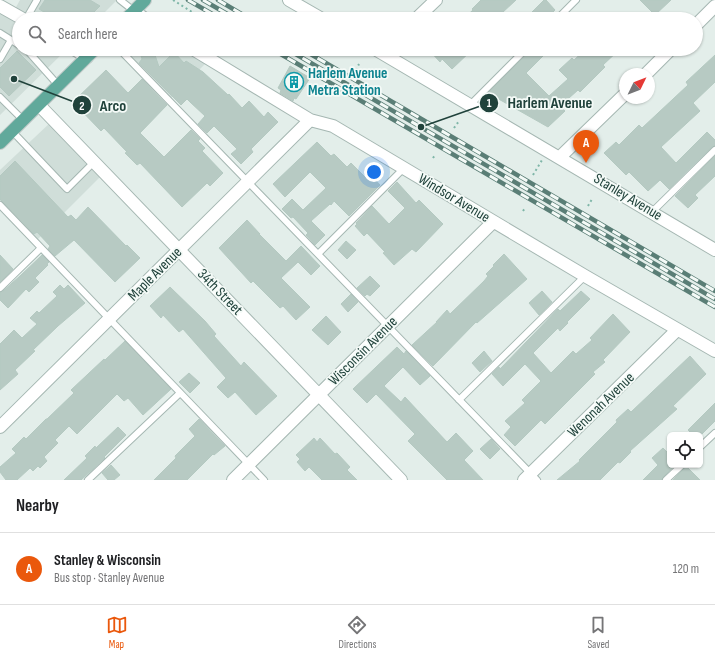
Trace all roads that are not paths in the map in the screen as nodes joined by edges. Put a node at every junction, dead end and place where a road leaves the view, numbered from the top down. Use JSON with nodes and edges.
{"nodes":[{"id":1,"x":37,"y":0,"type":"edge"},
{"id":2,"x":120,"y":0,"type":"edge"},
{"id":3,"x":145,"y":0,"type":"edge"},
{"id":4,"x":290,"y":0,"type":"edge"},
{"id":5,"x":436,"y":0,"type":"edge"},
{"id":6,"x":576,"y":0,"type":"edge"},
{"id":7,"x":715,"y":6,"type":"edge"},
{"id":8,"x":2,"y":10,"type":"edge"},
{"id":9,"x":29,"y":12,"type":"edge"},
{"id":10,"x":128,"y":12,"type":"edge"},
{"id":11,"x":133,"y":12,"type":"edge"},
{"id":12,"x":310,"y":12,"type":"edge"},
{"id":13,"x":423,"y":12,"type":"edge"},
{"id":14,"x":564,"y":12,"type":"edge"},
{"id":15,"x":12,"y":14,"type":"edge"},
{"id":16,"x":703,"y":18,"type":"edge"},
{"id":17,"x":0,"y":33,"type":"edge"},
{"id":18,"x":11,"y":40,"type":"joint"},
{"id":19,"x":34,"y":56,"type":"edge"},
{"id":20,"x":88,"y":56,"type":"edge"},
{"id":21,"x":126,"y":56,"type":"edge"},
{"id":22,"x":205,"y":56,"type":"edge"},
{"id":23,"x":391,"y":56,"type":"edge"},
{"id":24,"x":519,"y":56,"type":"edge"},
{"id":25,"x":664,"y":56,"type":"edge"},
{"id":26,"x":0,"y":58,"type":"edge"},
{"id":27,"x":652,"y":68,"type":"edge"},
{"id":28,"x":58,"y":85,"type":"junction"},
{"id":29,"x":0,"y":97,"type":"edge"},
{"id":30,"x":619,"y":100,"type":"edge"},
{"id":31,"x":39,"y":104,"type":"junction"},
{"id":32,"x":470,"y":105,"type":"junction"},
{"id":33,"x":23,"y":120,"type":"junction"},
{"id":34,"x":310,"y":120,"type":"junction"},
{"id":35,"x":12,"y":131,"type":"junction"},
{"id":36,"x":0,"y":143,"type":"edge"},
{"id":37,"x":715,"y":150,"type":"edge"},
{"id":38,"x":560,"y":158,"type":"junction"},
{"id":39,"x":94,"y":162,"type":"junction"},
{"id":40,"x":404,"y":168,"type":"junction"},
{"id":41,"x":248,"y":182,"type":"junction"},
{"id":42,"x":0,"y":205,"type":"edge"},
{"id":43,"x":652,"y":212,"type":"junction"},
{"id":44,"x":493,"y":222,"type":"junction"},
{"id":45,"x":41,"y":248,"type":"junction"},
{"id":46,"x":179,"y":250,"type":"junction"},
{"id":47,"x":715,"y":250,"type":"edge"},
{"id":48,"x":318,"y":254,"type":"junction"},
{"id":49,"x":586,"y":276,"type":"junction"},
{"id":50,"x":0,"y":288,"type":"edge"},
{"id":51,"x":109,"y":319,"type":"junction"},
{"id":52,"x":388,"y":326,"type":"junction"},
{"id":53,"x":677,"y":330,"type":"junction"},
{"id":54,"x":715,"y":351,"type":"edge"},
{"id":55,"x":180,"y":393,"type":"junction"},
{"id":56,"x":319,"y":395,"type":"junction"},
{"id":57,"x":459,"y":400,"type":"junction"},
{"id":58,"x":0,"y":427,"type":"edge"},
{"id":59,"x":715,"y":432,"type":"edge"},
{"id":60,"x":703,"y":444,"type":"edge"},
{"id":61,"x":249,"y":464,"type":"junction"},
{"id":62,"x":679,"y":468,"type":"edge"},
{"id":63,"x":531,"y":478,"type":"edge"},
{"id":64,"x":88,"y":480,"type":"edge"},
{"id":65,"x":233,"y":480,"type":"edge"},
{"id":66,"x":264,"y":480,"type":"edge"},
{"id":67,"x":402,"y":480,"type":"edge"},
{"id":68,"x":666,"y":480,"type":"edge"}],
"edges":[{"from":1,"to":9,"type":"lane"},
{"from":2,"to":10,"type":"lane"},
{"from":3,"to":11,"type":"main road"},
{"from":4,"to":12,"type":"street"},
{"from":5,"to":13,"type":"street"},
{"from":6,"to":14,"type":"lane"},
{"from":7,"to":16,"type":"street"},
{"from":8,"to":15,"type":"street"},
{"from":17,"to":18,"type":"lane"},
{"from":18,"to":26,"type":"lane"},
{"from":19,"to":28,"type":"lane"},
{"from":20,"to":28,"type":"main road"},
{"from":21,"to":41,"type":"lane"},
{"from":22,"to":34,"type":"street","name":"Windsor Avenue"},
{"from":23,"to":32,"type":"street","name":"Stanley Avenue"},
{"from":24,"to":32,"type":"lane"},
{"from":25,"to":27,"type":"street"},
{"from":28,"to":31,"type":"main road"},
{"from":29,"to":33,"type":"lane"},
{"from":30,"to":38,"type":"street"},
{"from":31,"to":33,"type":"main road"},
{"from":31,"to":39,"type":"street","name":"34th Street"},
{"from":32,"to":38,"type":"street","name":"Stanley Avenue"},
{"from":33,"to":35,"type":"main road"},
{"from":34,"to":40,"type":"street","name":"Windsor Avenue"},
{"from":34,"to":41,"type":"street","name":"Maple Avenue"},
{"from":35,"to":36,"type":"main road"},
{"from":35,"to":39,"type":"lane"},
{"from":37,"to":43,"type":"lane"},
{"from":38,"to":43,"type":"street","name":"Stanley Avenue"},
{"from":39,"to":46,"type":"street","name":"34th Street"},
{"from":40,"to":44,"type":"street","name":"Windsor Avenue"},
{"from":40,"to":48,"type":"lane"},
{"from":41,"to":46,"type":"street","name":"Maple Avenue"},
{"from":41,"to":48,"type":"lane"},
{"from":42,"to":45,"type":"lane"},
{"from":43,"to":47,"type":"street","name":"Stanley Avenue"},
{"from":44,"to":49,"type":"street","name":"Windsor Avenue"},
{"from":44,"to":52,"type":"street","name":"Wisconsin Avenue"},
{"from":45,"to":50,"type":"lane"},
{"from":45,"to":51,"type":"lane"},
{"from":46,"to":51,"type":"street","name":"Maple Avenue"},
{"from":46,"to":56,"type":"street","name":"34th Street"},
{"from":48,"to":52,"type":"lane"},
{"from":49,"to":53,"type":"street","name":"Windsor Avenue"},
{"from":49,"to":57,"type":"lane"},
{"from":51,"to":55,"type":"lane"},
{"from":51,"to":58,"type":"street","name":"Maple Avenue"},
{"from":52,"to":56,"type":"street","name":"Wisconsin Avenue"},
{"from":52,"to":57,"type":"lane"},
{"from":53,"to":54,"type":"street","name":"Windsor Avenue"},
{"from":53,"to":63,"type":"street","name":"Wenonah Avenue"},
{"from":55,"to":61,"type":"lane"},
{"from":55,"to":64,"type":"lane"},
{"from":56,"to":61,"type":"street","name":"Wisconsin Avenue"},
{"from":56,"to":67,"type":"street","name":"34th Street"},
{"from":57,"to":63,"type":"lane"},
{"from":59,"to":60,"type":"lane"},
{"from":61,"to":65,"type":"street","name":"Wisconsin Avenue"},
{"from":61,"to":66,"type":"lane"},
{"from":62,"to":68,"type":"lane"}]}
